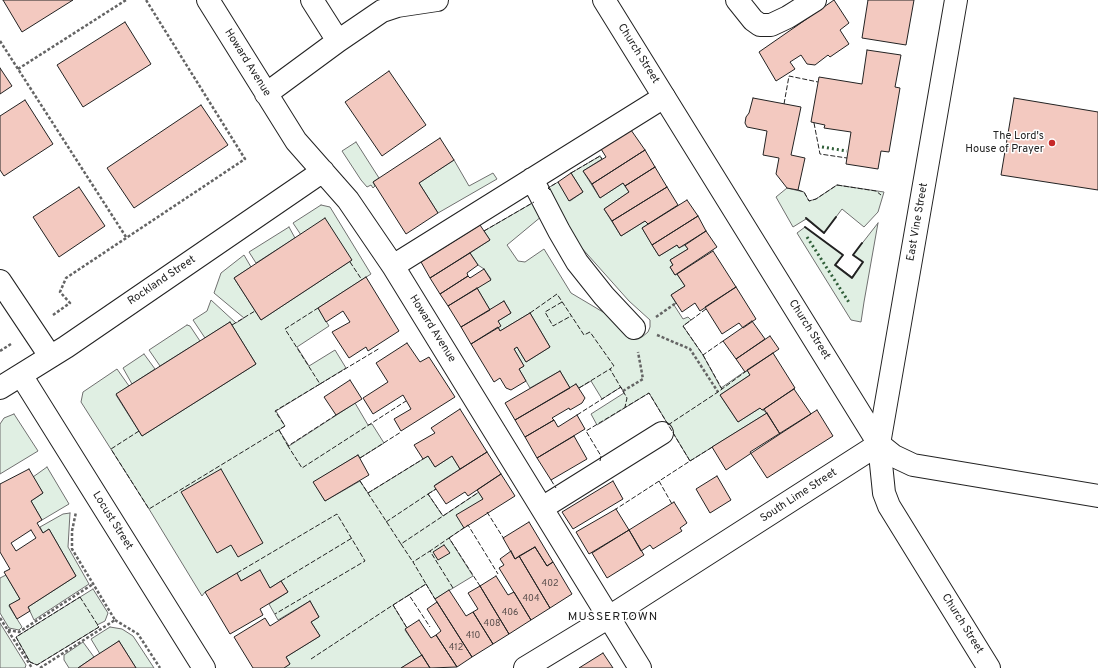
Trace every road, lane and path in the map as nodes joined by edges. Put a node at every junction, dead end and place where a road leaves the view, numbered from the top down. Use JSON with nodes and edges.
{"nodes":[{"id":1,"x":126,"y":0,"type":"edge"},
{"id":2,"x":146,"y":0,"type":"edge"},
{"id":3,"x":208,"y":0,"type":"edge"},
{"id":4,"x":312,"y":0,"type":"edge"},
{"id":5,"x":437,"y":0,"type":"edge"},
{"id":6,"x":604,"y":0,"type":"edge"},
{"id":7,"x":737,"y":0,"type":"edge"},
{"id":8,"x":815,"y":0,"type":"edge"},
{"id":9,"x":956,"y":0,"type":"edge"},
{"id":10,"x":404,"y":2,"type":"edge"},
{"id":11,"x":0,"y":41,"type":"edge"},
{"id":12,"x":338,"y":41,"type":"junction"},
{"id":13,"x":18,"y":69,"type":"junction"},
{"id":14,"x":266,"y":94,"type":"junction"},
{"id":15,"x":664,"y":97,"type":"junction"},
{"id":16,"x":322,"y":171,"type":"junction"},
{"id":17,"x":532,"y":179,"type":"junction"},
{"id":18,"x":126,"y":237,"type":"junction"},
{"id":19,"x":393,"y":266,"type":"junction"},
{"id":20,"x":0,"y":281,"type":"edge"},
{"id":21,"x":634,"y":328,"type":"junction"},
{"id":22,"x":32,"y":330,"type":"junction"},
{"id":23,"x":0,"y":351,"type":"edge"},
{"id":24,"x":50,"y":356,"type":"junction"},
{"id":25,"x":21,"y":375,"type":"junction"},
{"id":26,"x":0,"y":388,"type":"edge"},
{"id":27,"x":623,"y":391,"type":"dead end"},
{"id":28,"x":718,"y":392,"type":"dead end"},
{"id":29,"x":662,"y":433,"type":"dead end"},
{"id":30,"x":879,"y":444,"type":"junction"},
{"id":31,"x":1098,"y":496,"type":"edge"},
{"id":32,"x":77,"y":507,"type":"dead end"},
{"id":33,"x":542,"y":508,"type":"junction"},
{"id":34,"x":93,"y":584,"type":"junction"},
{"id":35,"x":609,"y":617,"type":"junction"},
{"id":36,"x":0,"y":618,"type":"edge"},
{"id":37,"x":115,"y":620,"type":"junction"},
{"id":38,"x":8,"y":630,"type":"junction"},
{"id":39,"x":32,"y":668,"type":"edge"},
{"id":40,"x":40,"y":668,"type":"edge"},
{"id":41,"x":160,"y":668,"type":"edge"},
{"id":42,"x":204,"y":668,"type":"edge"},
{"id":43,"x":525,"y":668,"type":"edge"},
{"id":44,"x":640,"y":668,"type":"edge"},
{"id":45,"x":989,"y":668,"type":"edge"}],
"edges":[{"from":1,"to":13,"type":"path"},
{"from":2,"to":18,"type":"path"},
{"from":3,"to":14,"type":"main road","name":"Howard Avenue"},
{"from":4,"to":12,"type":"main road"},
{"from":5,"to":10,"type":"main road"},
{"from":6,"to":15,"type":"main road","name":"Church Street"},
{"from":7,"to":8,"type":"main road"},
{"from":9,"to":30,"type":"main road","name":"East Vine Street"},
{"from":10,"to":12,"type":"main road"},
{"from":11,"to":13,"type":"path"},
{"from":12,"to":14,"type":"main road"},
{"from":13,"to":18,"type":"path"},
{"from":14,"to":16,"type":"main road","name":"Howard Avenue"},
{"from":15,"to":17,"type":"main road"},
{"from":15,"to":30,"type":"main road","name":"Church Street"},
{"from":16,"to":19,"type":"main road","name":"Howard Avenue"},
{"from":16,"to":24,"type":"main road","name":"Rockland Street"},
{"from":17,"to":19,"type":"main road"},
{"from":17,"to":21,"type":"main road"},
{"from":18,"to":22,"type":"path"},
{"from":19,"to":33,"type":"main road","name":"Howard Avenue"},
{"from":20,"to":22,"type":"main road"},
{"from":21,"to":27,"type":"path"},
{"from":21,"to":28,"type":"path"},
{"from":22,"to":23,"type":"path"},
{"from":22,"to":24,"type":"main road"},
{"from":24,"to":25,"type":"main road","name":"Rockland Street"},
{"from":25,"to":26,"type":"main road","name":"Rockland Street"},
{"from":25,"to":42,"type":"main road","name":"Locust Street"},
{"from":29,"to":33,"type":"main road"},
{"from":30,"to":31,"type":"main road"},
{"from":30,"to":35,"type":"main road","name":"South Lime Street"},
{"from":30,"to":45,"type":"main road","name":"Church Street"},
{"from":32,"to":34,"type":"path"},
{"from":33,"to":35,"type":"main road","name":"Howard Avenue"},
{"from":34,"to":37,"type":"path"},
{"from":34,"to":38,"type":"path"},
{"from":35,"to":43,"type":"main road","name":"South Lime Street"},
{"from":35,"to":44,"type":"main road","name":"Howard Avenue"},
{"from":36,"to":38,"type":"path"},
{"from":37,"to":40,"type":"path"},
{"from":37,"to":41,"type":"path"},
{"from":38,"to":39,"type":"path"}]}
